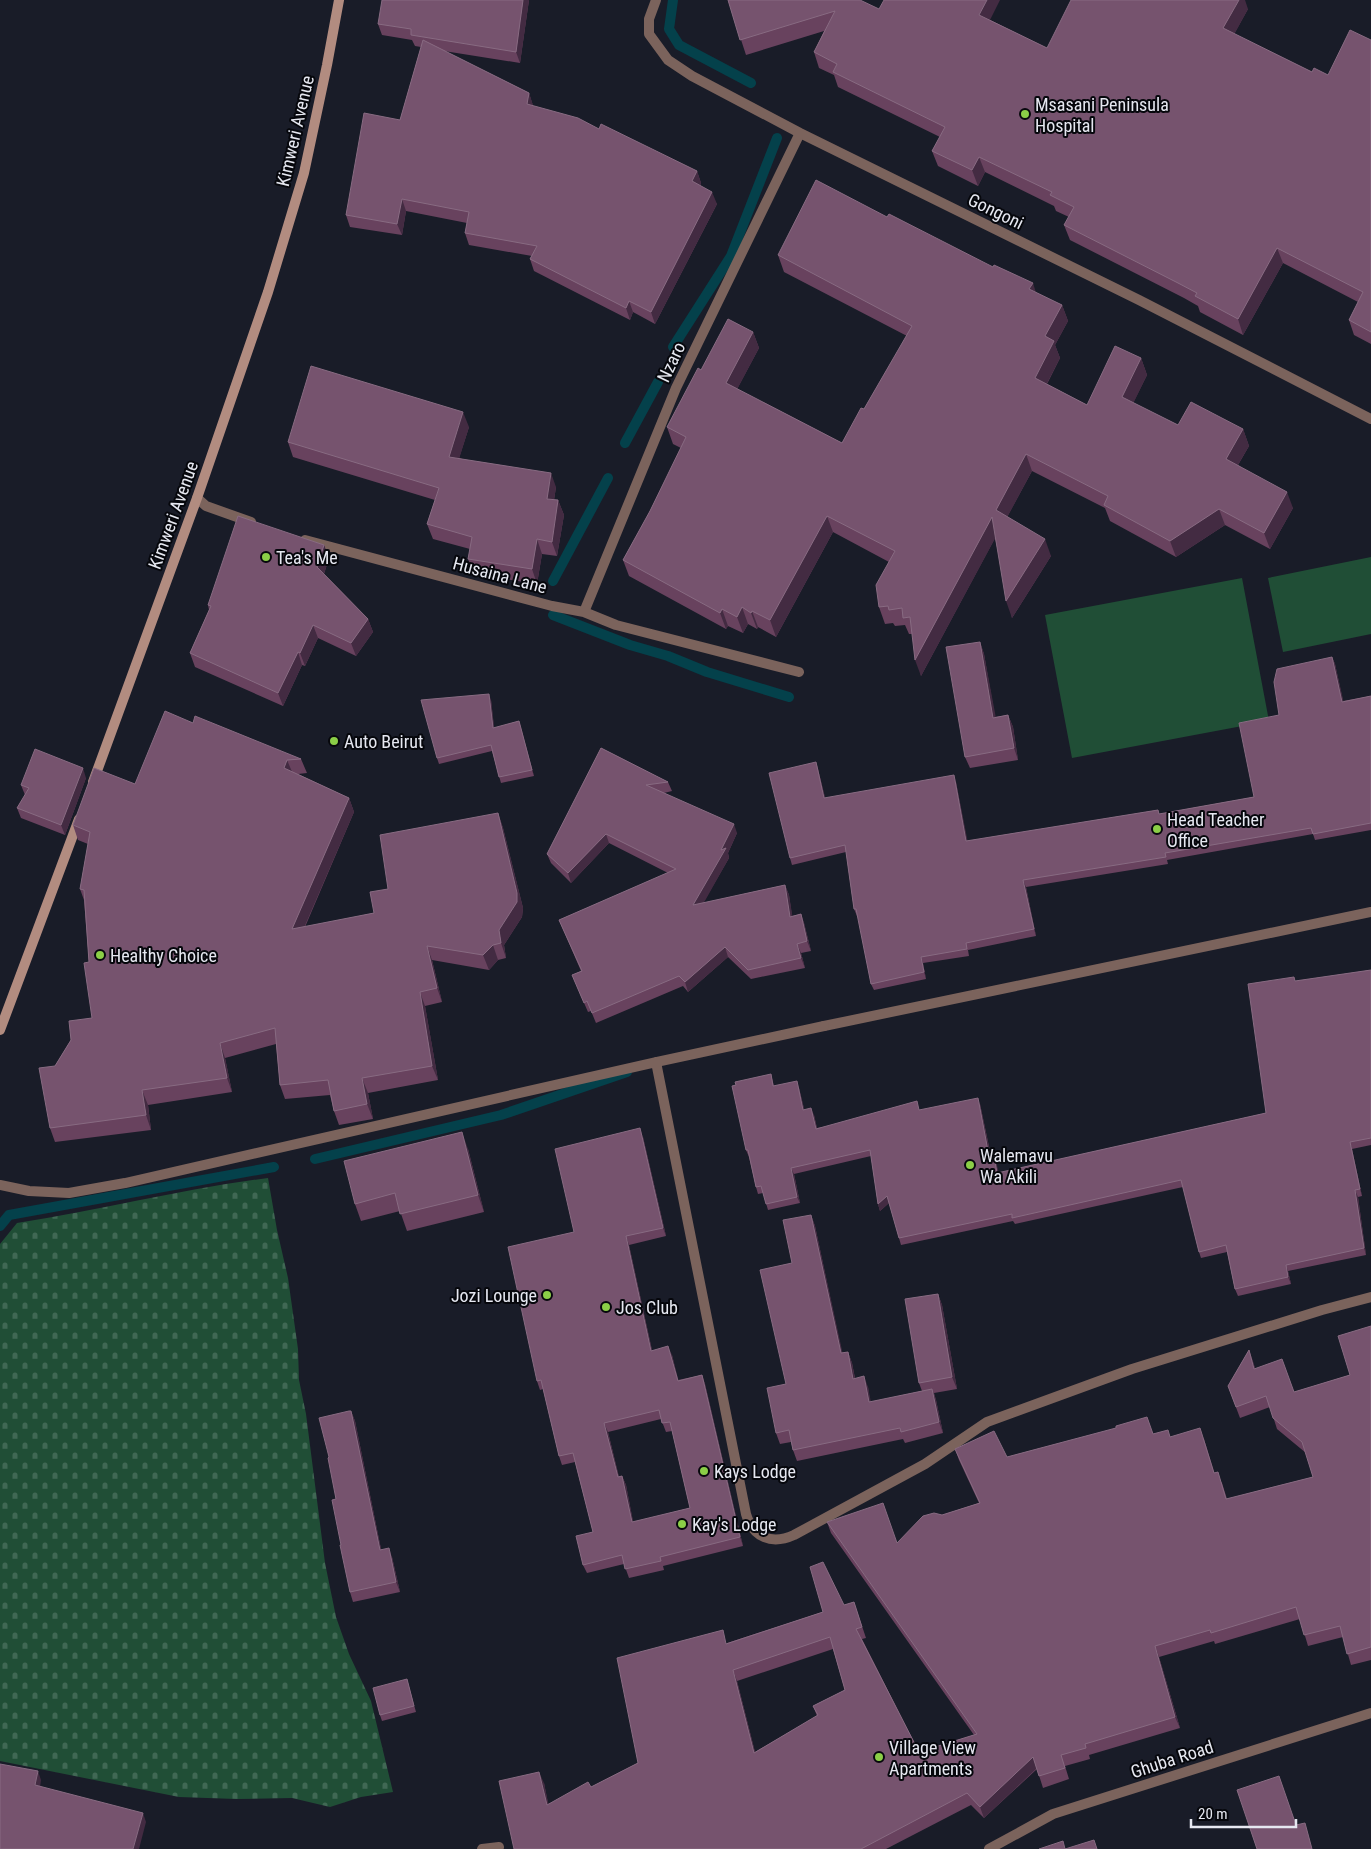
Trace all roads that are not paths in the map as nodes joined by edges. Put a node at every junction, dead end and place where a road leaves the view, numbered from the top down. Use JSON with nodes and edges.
{"nodes":[{"id":1,"x":339,"y":0,"type":"edge"},
{"id":2,"x":656,"y":0,"type":"edge"},
{"id":3,"x":800,"y":133,"type":"junction"},
{"id":4,"x":1371,"y":419,"type":"edge"},
{"id":5,"x":197,"y":498,"type":"junction"},
{"id":6,"x":262,"y":526,"type":"edge"},
{"id":7,"x":298,"y":538,"type":"edge"},
{"id":8,"x":584,"y":612,"type":"junction"},
{"id":9,"x":799,"y":672,"type":"dead end"},
{"id":10,"x":88,"y":794,"type":"edge"},
{"id":11,"x":82,"y":812,"type":"edge"},
{"id":12,"x":1371,"y":912,"type":"edge"},
{"id":13,"x":0,"y":1030,"type":"edge"},
{"id":14,"x":656,"y":1062,"type":"junction"},
{"id":15,"x":0,"y":1185,"type":"edge"},
{"id":16,"x":1371,"y":1297,"type":"edge"},
{"id":17,"x":1371,"y":1713,"type":"edge"},
{"id":18,"x":499,"y":1847,"type":"dead end"},
{"id":19,"x":482,"y":1849,"type":"edge"},
{"id":20,"x":989,"y":1849,"type":"edge"}],
"edges":[{"from":1,"to":5,"type":"street","name":"Kimweri Avenue"},
{"from":2,"to":3,"type":"street","name":"Gongoni"},
{"from":3,"to":4,"type":"street","name":"Gongoni"},
{"from":3,"to":8,"type":"street","name":"Nzaro"},
{"from":5,"to":6,"type":"street"},
{"from":5,"to":10,"type":"street","name":"Kimweri Avenue"},
{"from":7,"to":8,"type":"street","name":"Husaina Lane"},
{"from":8,"to":9,"type":"street","name":"Husaina Lane"},
{"from":11,"to":13,"type":"street"},
{"from":12,"to":14,"type":"street"},
{"from":14,"to":15,"type":"street"},
{"from":14,"to":16,"type":"street"},
{"from":17,"to":20,"type":"street","name":"Ghuba Road"},
{"from":18,"to":19,"type":"street"}]}
